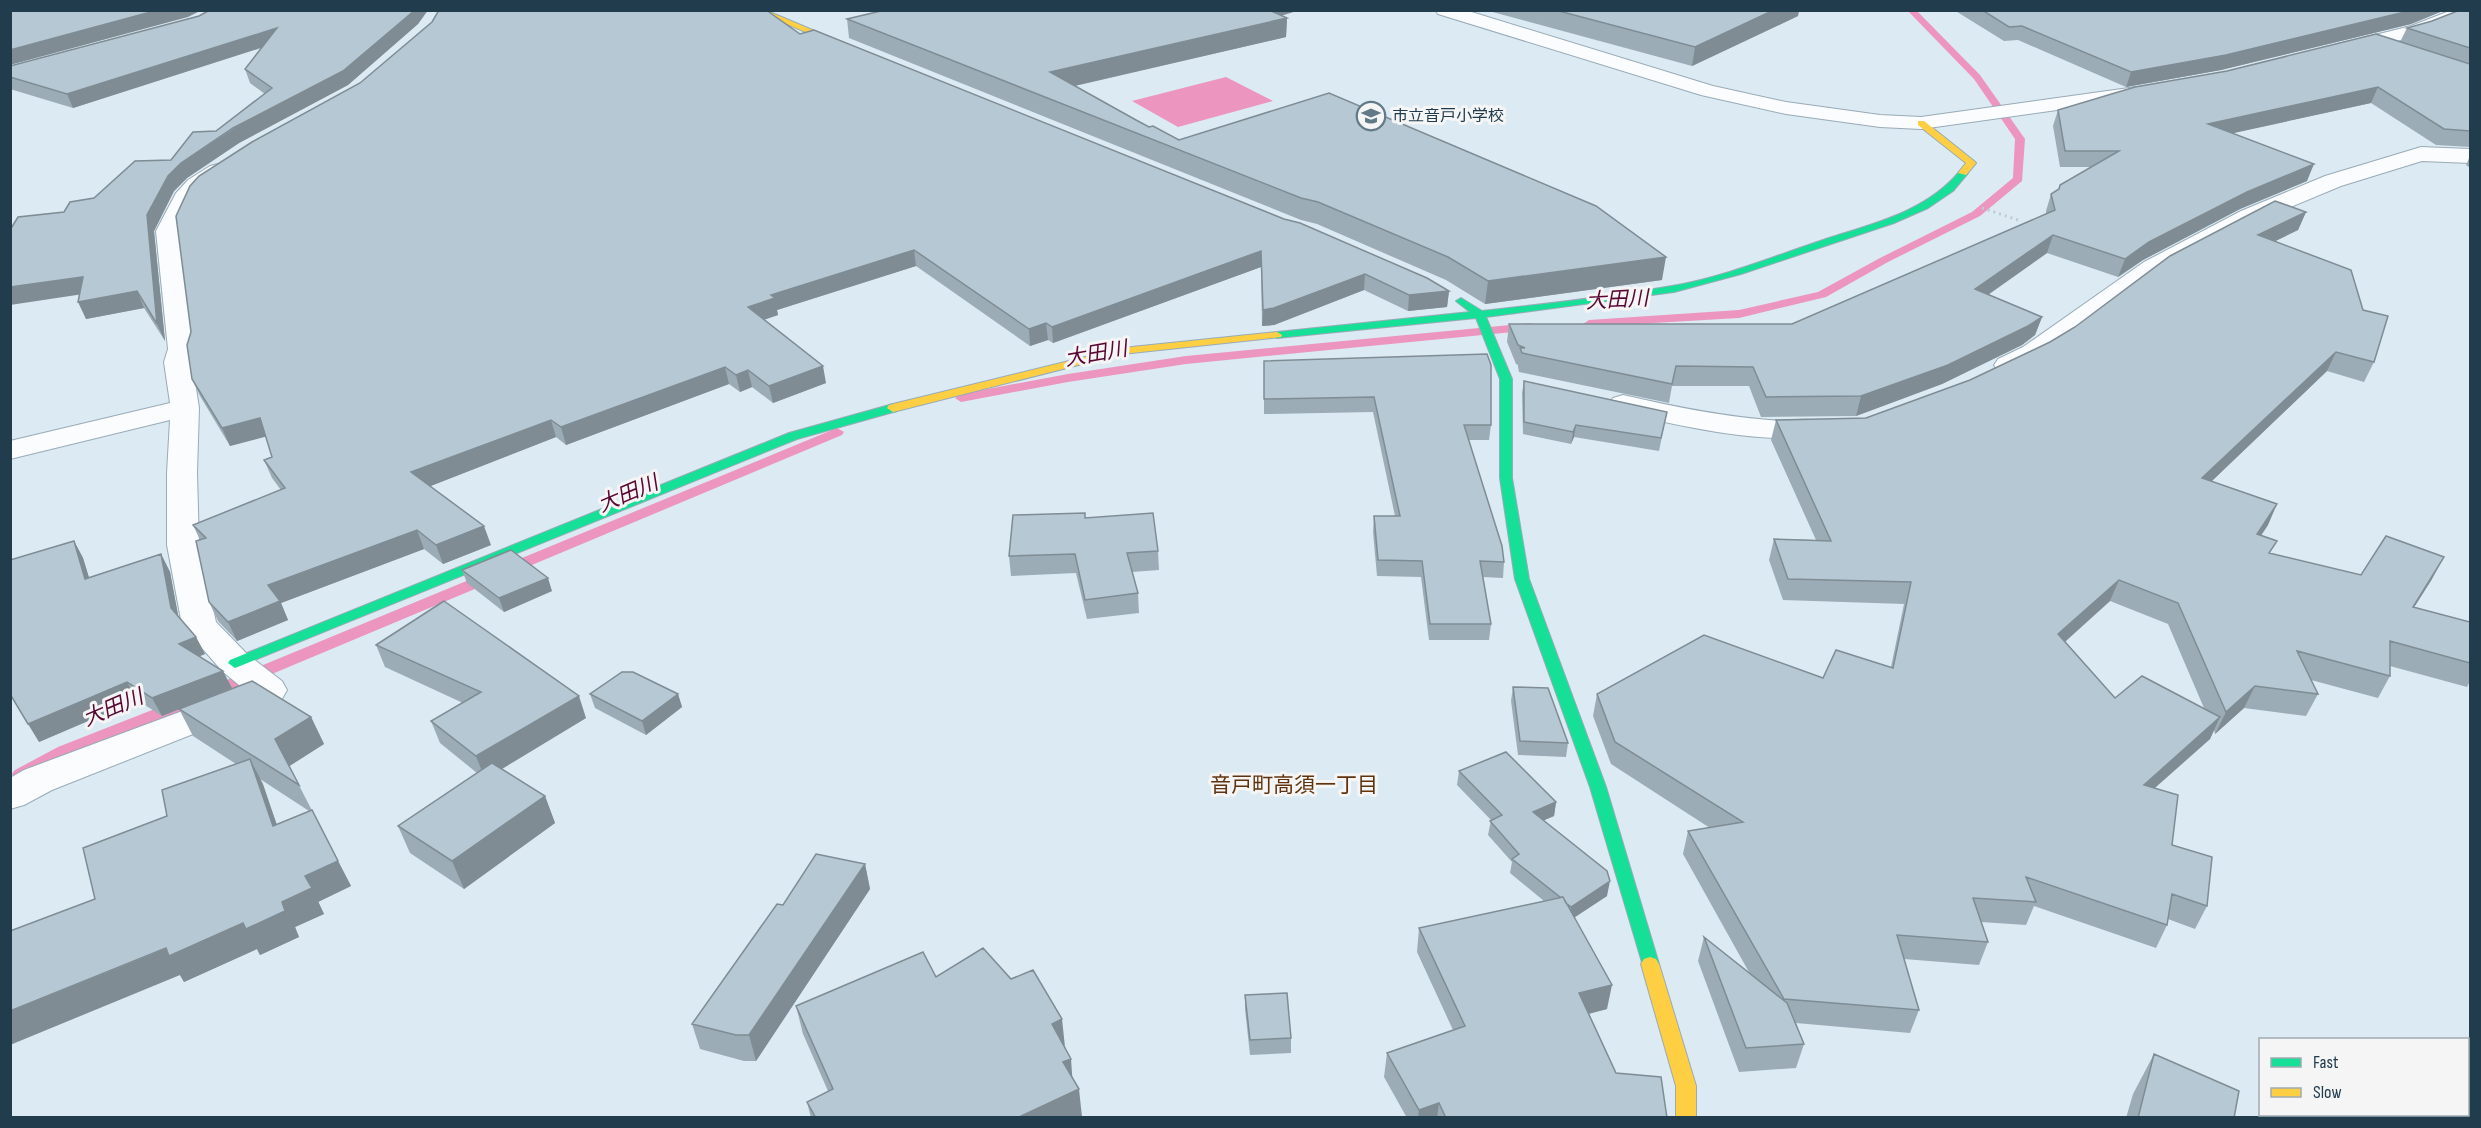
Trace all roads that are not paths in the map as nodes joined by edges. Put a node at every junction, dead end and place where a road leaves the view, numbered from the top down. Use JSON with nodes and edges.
{"nodes":[{"id":1,"x":757,"y":10,"type":"edge"},
{"id":2,"x":1444,"y":10,"type":"edge"},
{"id":3,"x":2470,"y":10,"type":"edge"},
{"id":4,"x":2370,"y":41,"type":"junction"},
{"id":5,"x":2402,"y":52,"type":"edge"},
{"id":6,"x":865,"y":54,"type":"edge"},
{"id":7,"x":2323,"y":54,"type":"edge"},
{"id":8,"x":2152,"y":90,"type":"edge"},
{"id":9,"x":1921,"y":123,"type":"junction"},
{"id":10,"x":239,"y":156,"type":"edge"},
{"id":11,"x":2470,"y":156,"type":"edge"},
{"id":12,"x":1453,"y":296,"type":"dead end"},
{"id":13,"x":1479,"y":313,"type":"junction"},
{"id":14,"x":1983,"y":378,"type":"edge"},
{"id":15,"x":1596,"y":398,"type":"edge"},
{"id":16,"x":185,"y":408,"type":"junction"},
{"id":17,"x":1838,"y":428,"type":"edge"},
{"id":18,"x":10,"y":450,"type":"edge"},
{"id":19,"x":235,"y":663,"type":"junction"},
{"id":20,"x":10,"y":795,"type":"edge"},
{"id":21,"x":1686,"y":1118,"type":"edge"}],
"edges":[{"from":1,"to":6,"type":"street"},
{"from":2,"to":9,"type":"street"},
{"from":3,"to":4,"type":"street"},
{"from":4,"to":5,"type":"street"},
{"from":4,"to":7,"type":"street"},
{"from":8,"to":9,"type":"street"},
{"from":9,"to":13,"type":"street"},
{"from":10,"to":16,"type":"street"},
{"from":11,"to":14,"type":"street"},
{"from":12,"to":13,"type":"street"},
{"from":13,"to":19,"type":"street"},
{"from":13,"to":21,"type":"street"},
{"from":15,"to":17,"type":"street"},
{"from":16,"to":18,"type":"street"},
{"from":16,"to":19,"type":"street"},
{"from":19,"to":20,"type":"street"}]}
